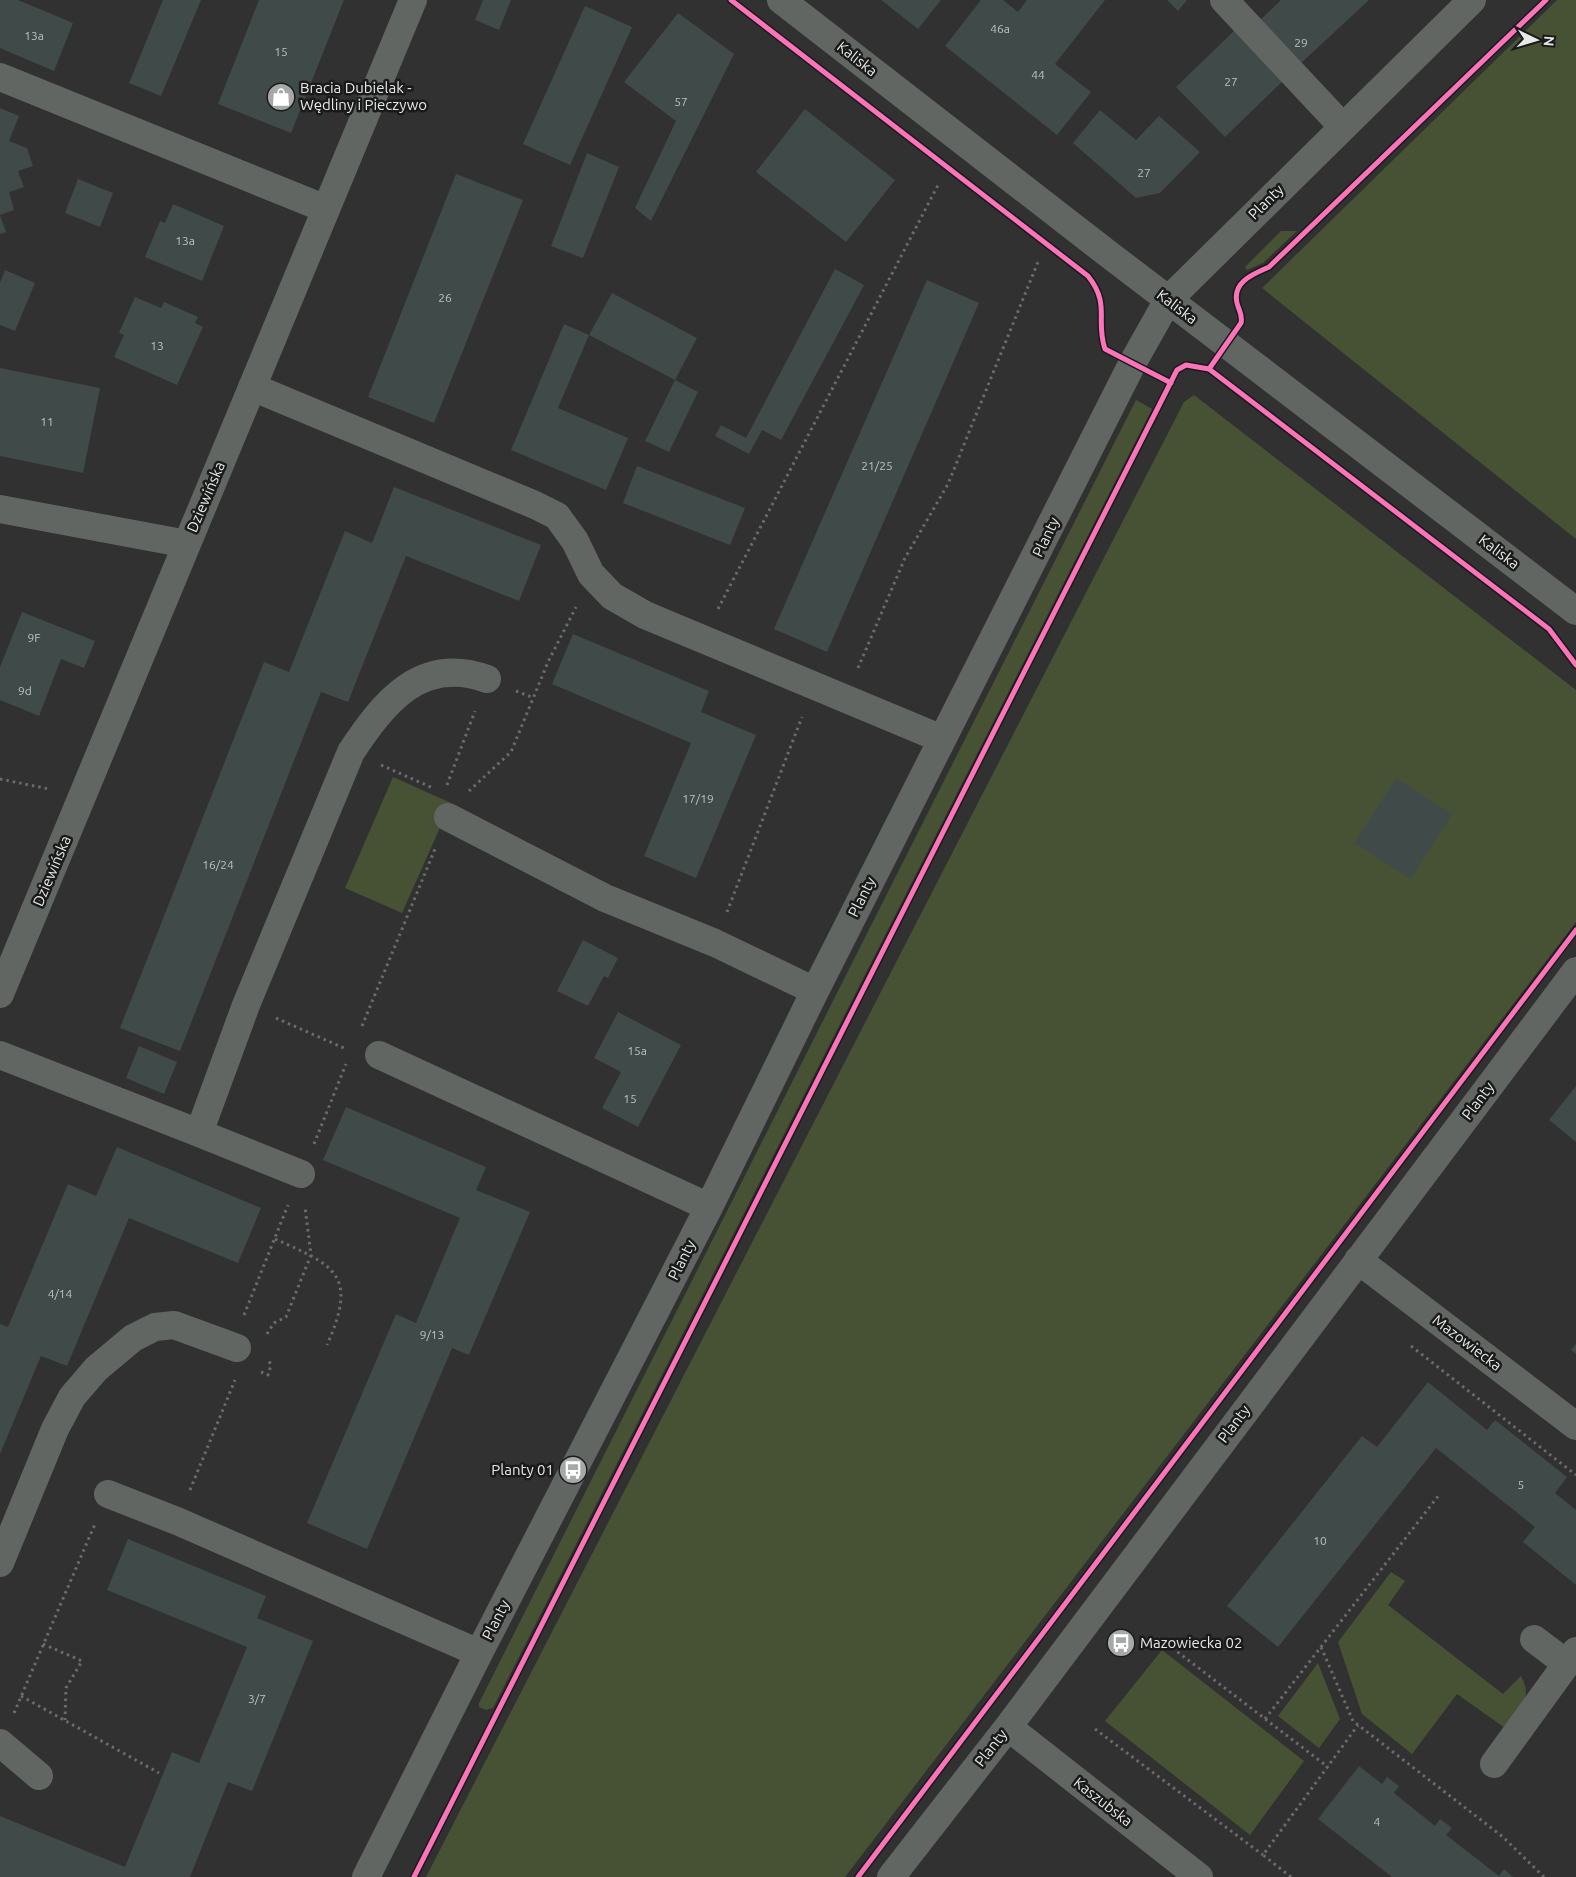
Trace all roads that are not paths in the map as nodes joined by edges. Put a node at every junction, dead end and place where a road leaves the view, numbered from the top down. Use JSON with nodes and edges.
{"nodes":[{"id":1,"x":413,"y":0,"type":"edge"},
{"id":2,"x":781,"y":0,"type":"edge"},
{"id":3,"x":1224,"y":0,"type":"edge"},
{"id":4,"x":1472,"y":0,"type":"edge"},
{"id":5,"x":0,"y":76,"type":"edge"},
{"id":6,"x":1342,"y":126,"type":"junction"},
{"id":7,"x":326,"y":209,"type":"junction"},
{"id":8,"x":1168,"y":300,"type":"junction"},
{"id":9,"x":252,"y":387,"type":"junction"},
{"id":10,"x":0,"y":509,"type":"edge"},
{"id":11,"x":187,"y":544,"type":"junction"},
{"id":12,"x":1576,"y":611,"type":"edge"},
{"id":13,"x":487,"y":679,"type":"road end"},
{"id":14,"x":942,"y":739,"type":"junction"},
{"id":15,"x":446,"y":805,"type":"road end"},
{"id":16,"x":1576,"y":971,"type":"edge"},
{"id":17,"x":815,"y":991,"type":"junction"},
{"id":18,"x":0,"y":994,"type":"edge"},
{"id":19,"x":0,"y":1055,"type":"edge"},
{"id":20,"x":379,"y":1055,"type":"dead end"},
{"id":21,"x":198,"y":1133,"type":"junction"},
{"id":22,"x":301,"y":1174,"type":"dead end"},
{"id":23,"x":709,"y":1207,"type":"junction"},
{"id":24,"x":1358,"y":1260,"type":"junction"},
{"id":25,"x":237,"y":1348,"type":"dead end"},
{"id":26,"x":1576,"y":1426,"type":"edge"},
{"id":27,"x":108,"y":1494,"type":"road end"},
{"id":28,"x":0,"y":1563,"type":"edge"},
{"id":29,"x":1534,"y":1639,"type":"dead end"},
{"id":30,"x":479,"y":1653,"type":"junction"},
{"id":31,"x":1571,"y":1658,"type":"edge"},
{"id":32,"x":1008,"y":1727,"type":"junction"},
{"id":33,"x":0,"y":1744,"type":"edge"},
{"id":34,"x":1494,"y":1764,"type":"dead end"},
{"id":35,"x":39,"y":1776,"type":"dead end"},
{"id":36,"x":366,"y":1877,"type":"edge"},
{"id":37,"x":892,"y":1877,"type":"edge"},
{"id":38,"x":1199,"y":1877,"type":"edge"}],
"edges":[{"from":1,"to":7,"type":"street","name":"Dziewińska"},
{"from":2,"to":8,"type":"street","name":"Kaliska"},
{"from":3,"to":6,"type":"street"},
{"from":4,"to":6,"type":"street","name":"Planty"},
{"from":5,"to":7,"type":"street"},
{"from":6,"to":8,"type":"street","name":"Planty"},
{"from":7,"to":9,"type":"street","name":"Dziewińska"},
{"from":8,"to":12,"type":"street","name":"Kaliska"},
{"from":8,"to":14,"type":"street","name":"Planty"},
{"from":9,"to":11,"type":"street","name":"Dziewińska"},
{"from":9,"to":14,"type":"street"},
{"from":10,"to":11,"type":"street"},
{"from":11,"to":18,"type":"street","name":"Dziewińska"},
{"from":13,"to":21,"type":"street"},
{"from":14,"to":17,"type":"street","name":"Planty"},
{"from":15,"to":17,"type":"street"},
{"from":16,"to":24,"type":"street","name":"Planty"},
{"from":17,"to":23,"type":"street","name":"Planty"},
{"from":19,"to":21,"type":"street"},
{"from":20,"to":23,"type":"street"},
{"from":21,"to":22,"type":"street"},
{"from":23,"to":30,"type":"street","name":"Planty"},
{"from":24,"to":26,"type":"street","name":"Mazowiecka"},
{"from":24,"to":32,"type":"street","name":"Planty"},
{"from":25,"to":28,"type":"street"},
{"from":27,"to":30,"type":"street"},
{"from":29,"to":31,"type":"street"},
{"from":30,"to":36,"type":"street","name":"Planty"},
{"from":31,"to":34,"type":"street"},
{"from":32,"to":37,"type":"street","name":"Planty"},
{"from":32,"to":38,"type":"street","name":"Kaszubska"},
{"from":33,"to":35,"type":"street"}]}
